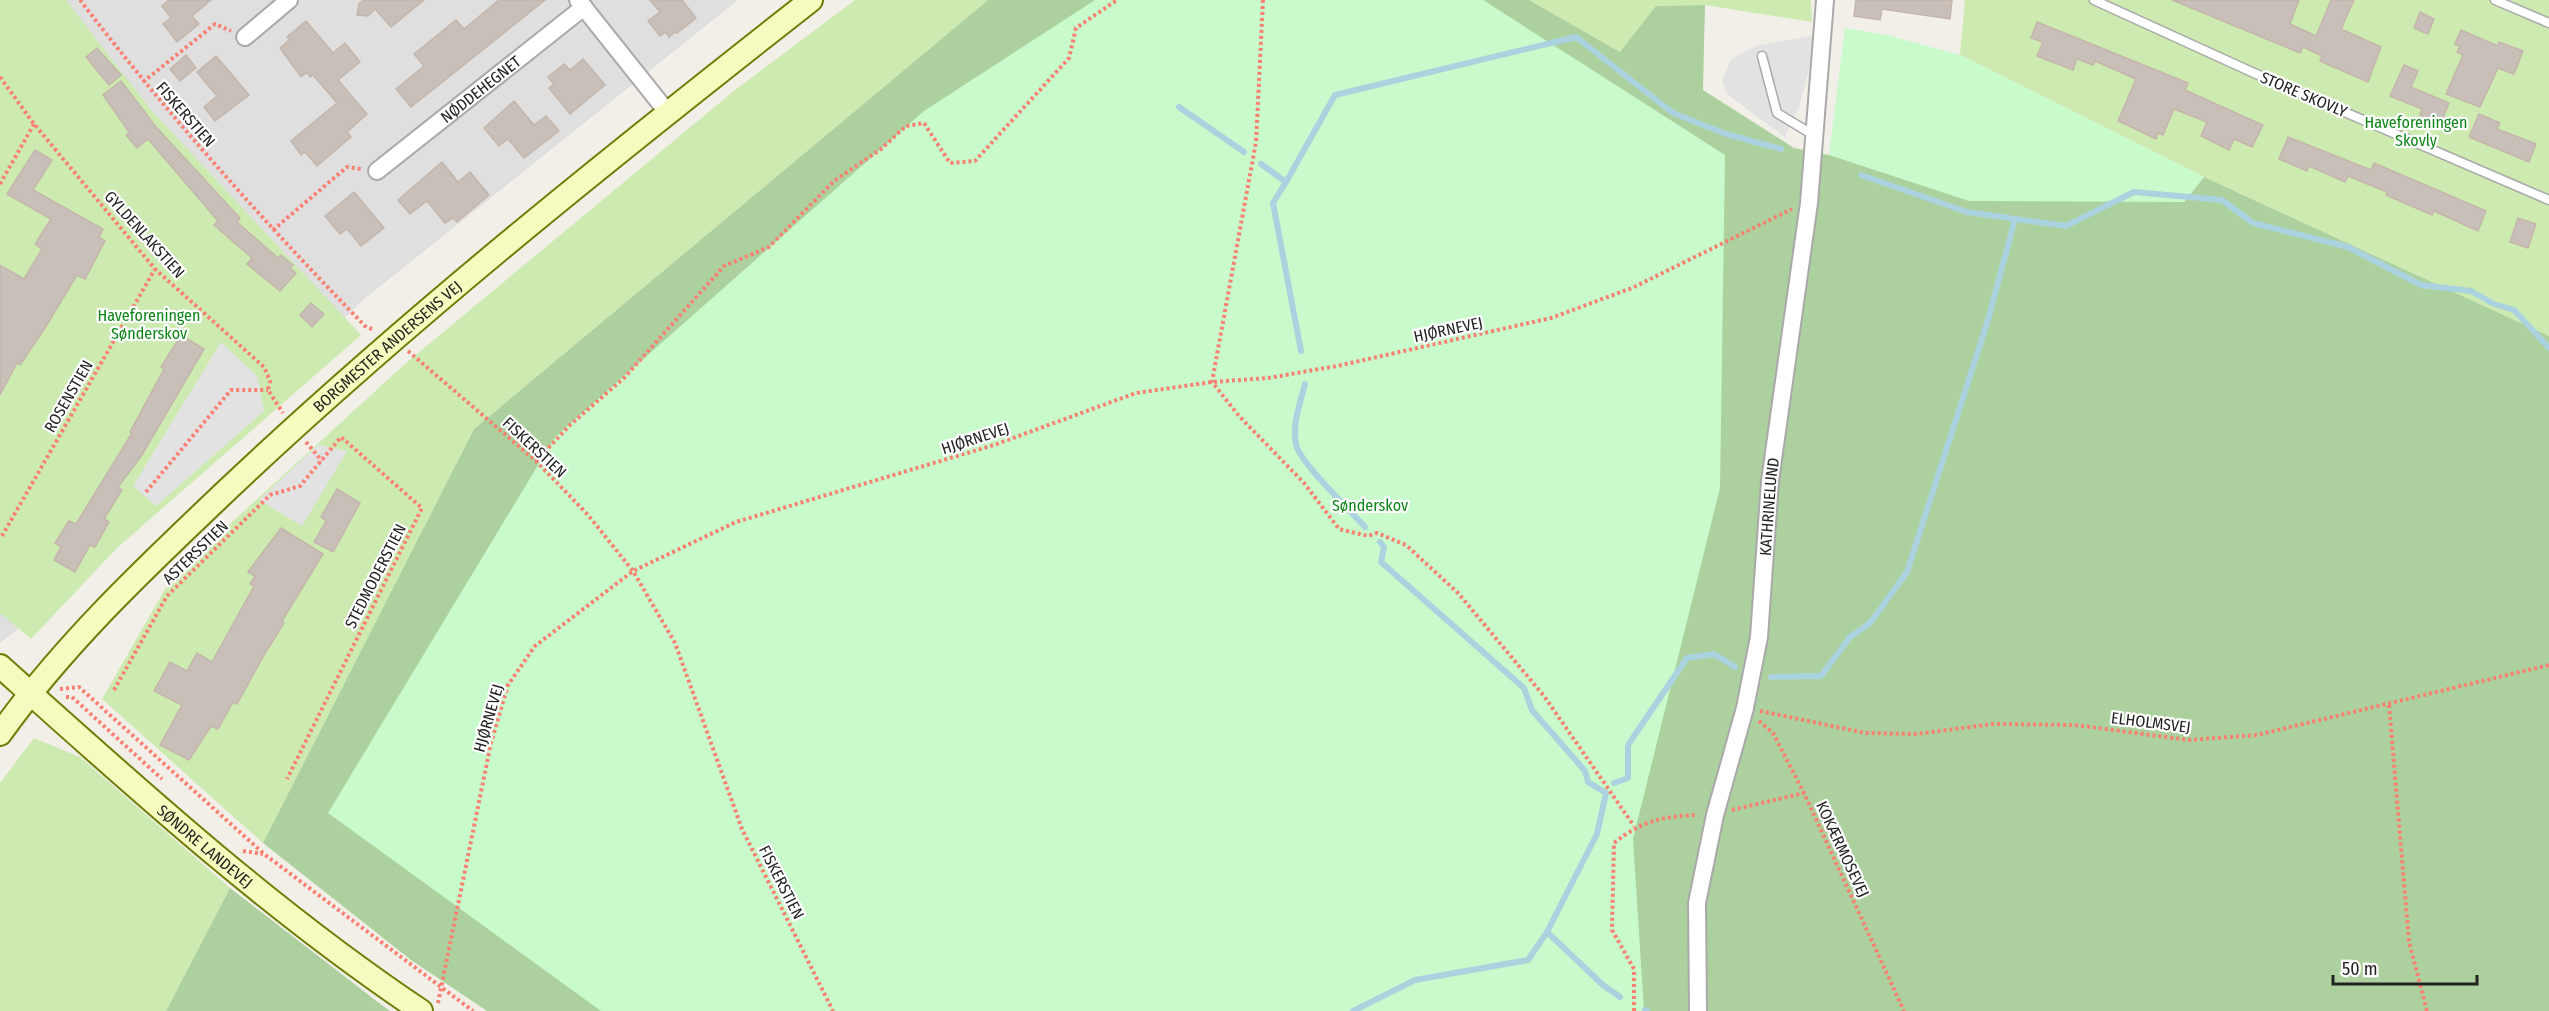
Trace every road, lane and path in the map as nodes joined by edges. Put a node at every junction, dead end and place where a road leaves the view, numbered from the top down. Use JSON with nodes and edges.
{"nodes":[{"id":1,"x":80,"y":0,"type":"edge"},
{"id":2,"x":289,"y":0,"type":"edge"},
{"id":3,"x":811,"y":0,"type":"edge"},
{"id":4,"x":1118,"y":0,"type":"edge"},
{"id":5,"x":1263,"y":0,"type":"edge"},
{"id":6,"x":1825,"y":0,"type":"edge"},
{"id":7,"x":2094,"y":0,"type":"edge"},
{"id":8,"x":2495,"y":0,"type":"edge"},
{"id":9,"x":581,"y":3,"type":"edge"},
{"id":10,"x":2549,"y":23,"type":"edge"},
{"id":11,"x":245,"y":37,"type":"joint"},
{"id":12,"x":1762,"y":56,"type":"dead end"},
{"id":13,"x":0,"y":77,"type":"edge"},
{"id":14,"x":143,"y":82,"type":"junction"},
{"id":15,"x":668,"y":112,"type":"junction"},
{"id":16,"x":34,"y":124,"type":"junction"},
{"id":17,"x":1815,"y":136,"type":"junction"},
{"id":18,"x":377,"y":171,"type":"joint"},
{"id":19,"x":0,"y":184,"type":"edge"},
{"id":20,"x":2549,"y":200,"type":"edge"},
{"id":21,"x":1809,"y":202,"type":"junction"},
{"id":22,"x":273,"y":230,"type":"junction"},
{"id":23,"x":155,"y":269,"type":"junction"},
{"id":24,"x":394,"y":339,"type":"junction"},
{"id":25,"x":1212,"y":382,"type":"junction"},
{"id":26,"x":268,"y":390,"type":"junction"},
{"id":27,"x":293,"y":429,"type":"junction"},
{"id":28,"x":322,"y":461,"type":"joint"},
{"id":29,"x":536,"y":461,"type":"junction"},
{"id":30,"x":146,"y":492,"type":"dead end"},
{"id":31,"x":2,"y":536,"type":"dead end"},
{"id":32,"x":633,"y":571,"type":"junction"},
{"id":33,"x":2549,"y":664,"type":"edge"},
{"id":34,"x":0,"y":666,"type":"edge"},
{"id":35,"x":114,"y":690,"type":"dead end"},
{"id":36,"x":29,"y":692,"type":"junction"},
{"id":37,"x":2389,"y":705,"type":"junction"},
{"id":38,"x":1745,"y":708,"type":"junction"},
{"id":39,"x":0,"y":734,"type":"edge"},
{"id":40,"x":287,"y":779,"type":"dead end"},
{"id":41,"x":1804,"y":793,"type":"junction"},
{"id":42,"x":1715,"y":815,"type":"junction"},
{"id":43,"x":1634,"y":826,"type":"junction"},
{"id":44,"x":441,"y":989,"type":"junction"},
{"id":45,"x":421,"y":1011,"type":"edge"},
{"id":46,"x":437,"y":1011,"type":"edge"},
{"id":47,"x":472,"y":1011,"type":"edge"},
{"id":48,"x":833,"y":1011,"type":"edge"},
{"id":49,"x":1634,"y":1011,"type":"edge"},
{"id":50,"x":1698,"y":1011,"type":"edge"},
{"id":51,"x":1904,"y":1011,"type":"edge"},
{"id":52,"x":2427,"y":1011,"type":"edge"}],
"edges":[{"from":1,"to":14,"type":"path","name":"FISKERSTIEN"},
{"from":2,"to":11,"type":"street"},
{"from":3,"to":15,"type":"street","name":"BORGMESTER ANDERSENS VEJ"},
{"from":4,"to":29,"type":"path"},
{"from":5,"to":25,"type":"path"},
{"from":6,"to":17,"type":"street","name":"KATHRINELUND"},
{"from":7,"to":20,"type":"lane","name":"STORE SKOVLY"},
{"from":8,"to":10,"type":"lane"},
{"from":9,"to":15,"type":"street","name":"NØDDEHEGNET"},
{"from":9,"to":18,"type":"street","name":"NØDDEHEGNET"},
{"from":11,"to":14,"type":"path"},
{"from":12,"to":17,"type":"lane"},
{"from":13,"to":16,"type":"path","name":"GYLDENLAKSTIEN"},
{"from":14,"to":22,"type":"path","name":"FISKERSTIEN"},
{"from":15,"to":24,"type":"street","name":"BORGMESTER ANDERSENS VEJ"},
{"from":16,"to":19,"type":"path"},
{"from":16,"to":23,"type":"path","name":"GYLDENLAKSTIEN"},
{"from":17,"to":21,"type":"street","name":"KATHRINELUND"},
{"from":18,"to":22,"type":"path"},
{"from":21,"to":25,"type":"path","name":"HJØRNEVEJ"},
{"from":21,"to":38,"type":"street","name":"KATHRINELUND"},
{"from":22,"to":24,"type":"path","name":"FISKERSTIEN"},
{"from":23,"to":26,"type":"path","name":"GYLDENLAKSTIEN"},
{"from":23,"to":31,"type":"path","name":"ROSENSTIEN"},
{"from":24,"to":27,"type":"street","name":"BORGMESTER ANDERSENS VEJ"},
{"from":24,"to":29,"type":"path","name":"FISKERSTIEN"},
{"from":25,"to":32,"type":"path","name":"HJØRNEVEJ"},
{"from":25,"to":43,"type":"path"},
{"from":26,"to":27,"type":"path","name":"GYLDENLAKSTIEN"},
{"from":26,"to":30,"type":"path"},
{"from":27,"to":36,"type":"street","name":"BORGMESTER ANDERSENS VEJ"},
{"from":28,"to":35,"type":"path","name":"ASTERSSTIEN"},
{"from":28,"to":40,"type":"path","name":"STEDMODERSTIEN"},
{"from":29,"to":32,"type":"path","name":"FISKERSTIEN"},
{"from":32,"to":44,"type":"path","name":"HJØRNEVEJ"},
{"from":32,"to":48,"type":"path","name":"FISKERSTIEN"},
{"from":33,"to":37,"type":"path","name":"ELHOLMSVEJ"},
{"from":34,"to":36,"type":"street","name":"SØNDRE LANDEVEJ"},
{"from":36,"to":39,"type":"street","name":"BORGMESTER ANDERSENS VEJ"},
{"from":36,"to":44,"type":"path"},
{"from":36,"to":45,"type":"street","name":"SØNDRE LANDEVEJ"},
{"from":37,"to":38,"type":"path","name":"ELHOLMSVEJ"},
{"from":37,"to":52,"type":"path"},
{"from":38,"to":41,"type":"path","name":"KOKÆRMOSEVEJ"},
{"from":38,"to":42,"type":"street","name":"KATHRINELUND"},
{"from":41,"to":42,"type":"path"},
{"from":41,"to":51,"type":"path","name":"KOKÆRMOSEVEJ"},
{"from":42,"to":43,"type":"path"},
{"from":42,"to":50,"type":"street","name":"KATHRINELUND"},
{"from":43,"to":49,"type":"path"},
{"from":44,"to":46,"type":"path","name":"HJØRNEVEJ"},
{"from":44,"to":47,"type":"path"}]}
